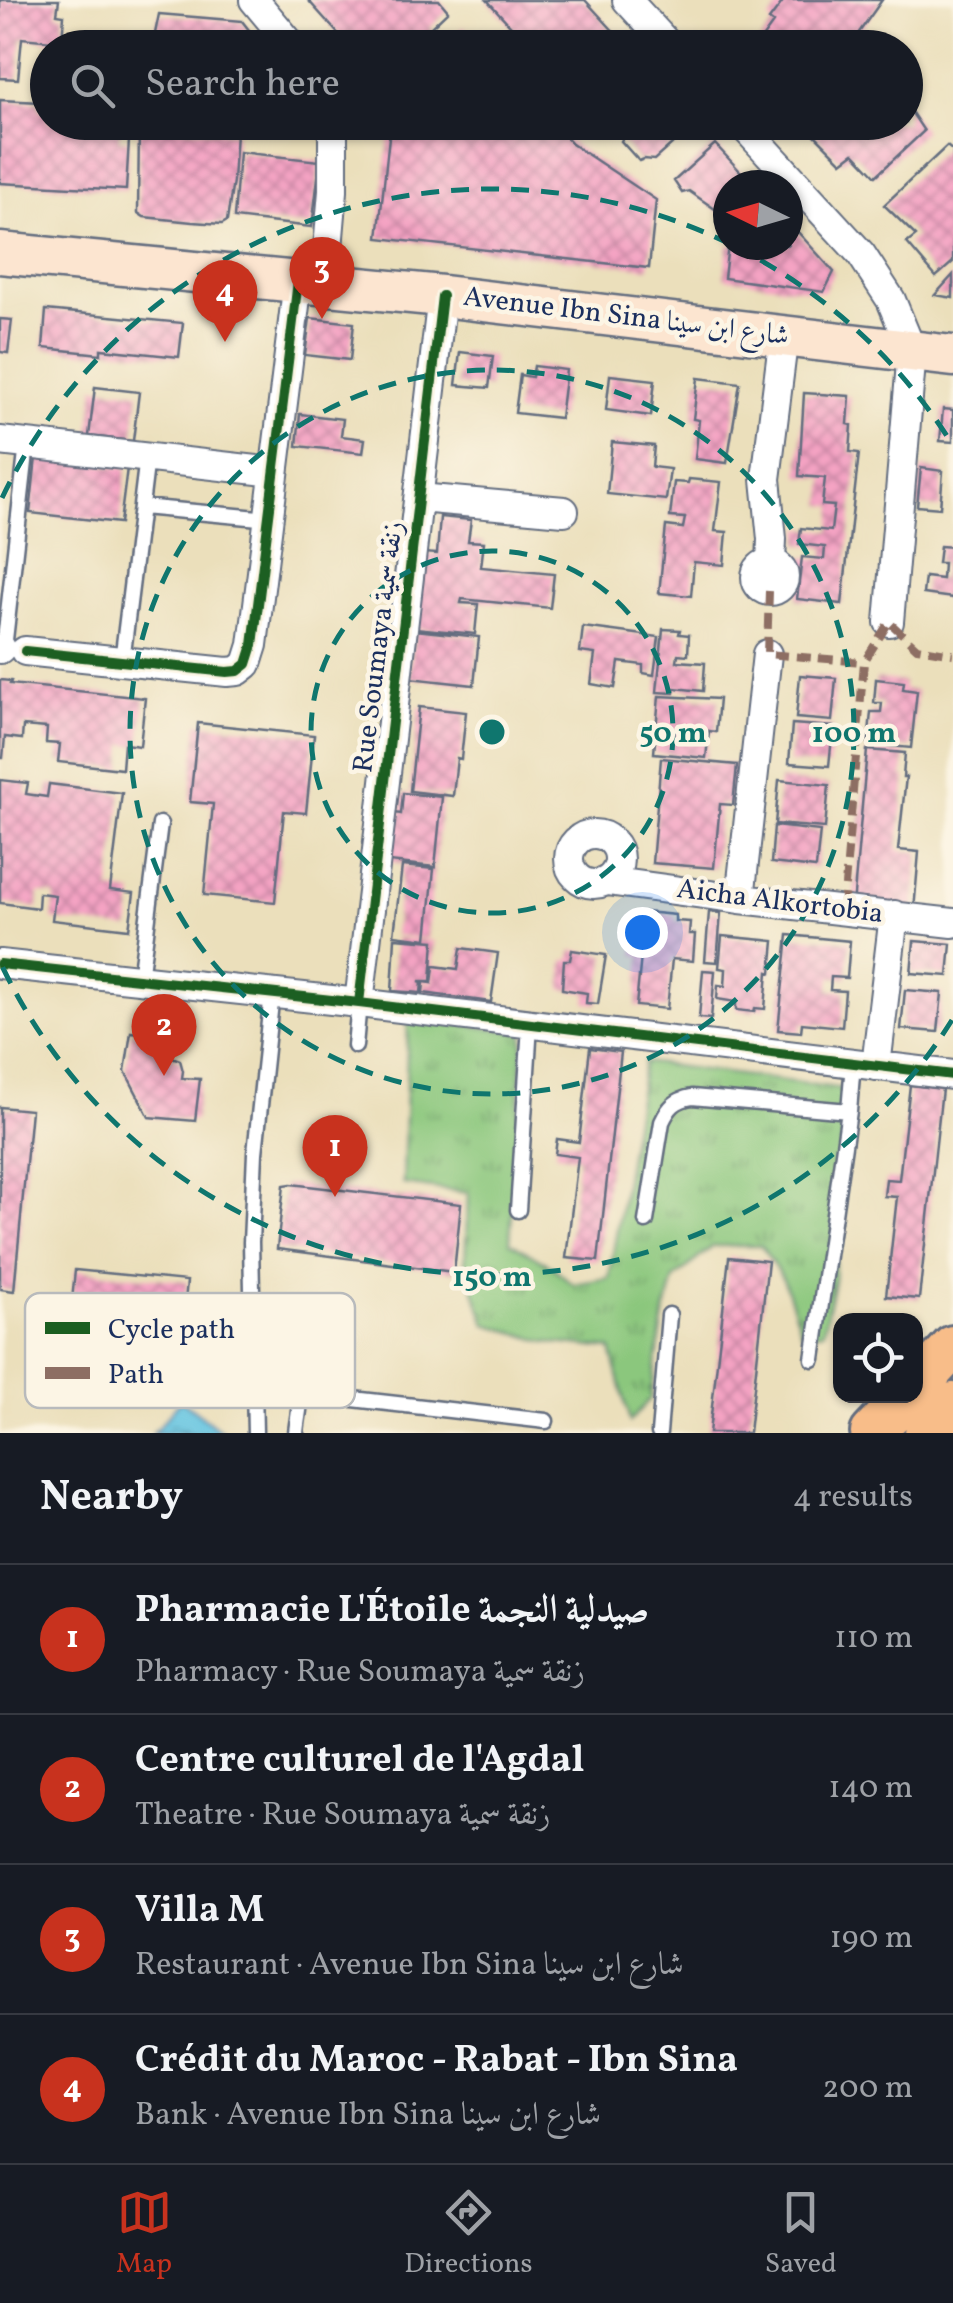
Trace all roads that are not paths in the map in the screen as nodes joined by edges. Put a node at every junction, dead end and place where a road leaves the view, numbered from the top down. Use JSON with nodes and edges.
{"nodes":[{"id":1,"x":254,"y":0,"type":"edge"},
{"id":2,"x":627,"y":0,"type":"edge"},
{"id":3,"x":279,"y":30,"type":"edge"},
{"id":4,"x":654,"y":30,"type":"edge"},
{"id":5,"x":333,"y":140,"type":"edge"},
{"id":6,"x":756,"y":140,"type":"edge"},
{"id":7,"x":0,"y":253,"type":"edge"},
{"id":8,"x":311,"y":282,"type":"junction"},
{"id":9,"x":442,"y":296,"type":"junction"},
{"id":10,"x":784,"y":335,"type":"junction"},
{"id":11,"x":912,"y":350,"type":"junction"},
{"id":12,"x":953,"y":356,"type":"edge"},
{"id":13,"x":13,"y":442,"type":"edge"},
{"id":14,"x":147,"y":457,"type":"junction"},
{"id":15,"x":274,"y":472,"type":"junction"},
{"id":16,"x":420,"y":498,"type":"junction"},
{"id":17,"x":142,"y":507,"type":"junction"},
{"id":18,"x":564,"y":510,"type":"dead end"},
{"id":19,"x":269,"y":519,"type":"junction"},
{"id":20,"x":771,"y":562,"type":"dead end"},
{"id":21,"x":889,"y":622,"type":"dead end"},
{"id":22,"x":9,"y":649,"type":"edge"},
{"id":23,"x":768,"y":654,"type":"dead end"},
{"id":24,"x":122,"y":661,"type":"junction"},
{"id":25,"x":160,"y":824,"type":"dead end"},
{"id":26,"x":607,"y":881,"type":"dead end"},
{"id":27,"x":740,"y":899,"type":"junction"},
{"id":28,"x":894,"y":915,"type":"junction"},
{"id":29,"x":953,"y":923,"type":"edge"},
{"id":30,"x":0,"y":964,"type":"edge"},
{"id":31,"x":140,"y":979,"type":"junction"},
{"id":32,"x":272,"y":993,"type":"junction"},
{"id":33,"x":359,"y":1003,"type":"junction"},
{"id":34,"x":530,"y":1025,"type":"junction"},
{"id":35,"x":354,"y":1046,"type":"dead end"},
{"id":36,"x":865,"y":1065,"type":"junction"},
{"id":37,"x":953,"y":1075,"type":"edge"},
{"id":38,"x":849,"y":1110,"type":"junction"},
{"id":39,"x":518,"y":1210,"type":"dead end"},
{"id":40,"x":646,"y":1221,"type":"dead end"},
{"id":41,"x":253,"y":1293,"type":"edge"},
{"id":42,"x":669,"y":1315,"type":"dead end"},
{"id":43,"x":953,"y":1347,"type":"edge"},
{"id":44,"x":813,"y":1360,"type":"dead end"},
{"id":45,"x":923,"y":1379,"type":"edge"},
{"id":46,"x":355,"y":1399,"type":"edge"},
{"id":47,"x":901,"y":1403,"type":"edge"},
{"id":48,"x":953,"y":1404,"type":"edge"},
{"id":49,"x":255,"y":1408,"type":"edge"},
{"id":50,"x":298,"y":1408,"type":"edge"},
{"id":51,"x":546,"y":1421,"type":"dead end"},
{"id":52,"x":256,"y":1433,"type":"edge"},
{"id":53,"x":296,"y":1433,"type":"edge"},
{"id":54,"x":659,"y":1433,"type":"edge"},
{"id":55,"x":872,"y":1433,"type":"edge"},
{"id":56,"x":926,"y":1433,"type":"edge"}],
"edges":[{"from":1,"to":3,"type":"street"},
{"from":2,"to":4,"type":"street"},
{"from":5,"to":8,"type":"street"},
{"from":6,"to":11,"type":"street"},
{"from":7,"to":8,"type":"main road","name":"Avenue Ibn Sina شارع ابن سينا"},
{"from":8,"to":9,"type":"main road","name":"Avenue Ibn Sina شارع ابن سينا"},
{"from":8,"to":15,"type":"street"},
{"from":9,"to":10,"type":"main road","name":"Avenue Ibn Sina شارع ابن سينا"},
{"from":9,"to":16,"type":"street","name":"Rue Soumaya زنقة سمية"},
{"from":10,"to":11,"type":"main road","name":"Avenue Ibn Sina شارع ابن سينا"},
{"from":10,"to":20,"type":"street"},
{"from":11,"to":12,"type":"main road","name":"Avenue Ibn Sina شارع ابن سينا"},
{"from":11,"to":21,"type":"street"},
{"from":13,"to":14,"type":"street"},
{"from":13,"to":22,"type":"lane"},
{"from":14,"to":15,"type":"street"},
{"from":14,"to":17,"type":"lane"},
{"from":15,"to":19,"type":"street"},
{"from":16,"to":18,"type":"street"},
{"from":16,"to":33,"type":"street","name":"Rue Soumaya زنقة سمية"},
{"from":17,"to":19,"type":"lane"},
{"from":17,"to":24,"type":"lane"},
{"from":19,"to":24,"type":"street"},
{"from":22,"to":24,"type":"street"},
{"from":23,"to":27,"type":"street"},
{"from":25,"to":31,"type":"lane"},
{"from":26,"to":27,"type":"street","name":"Aicha Alkortobia"},
{"from":27,"to":28,"type":"street","name":"Aicha Alkortobia"},
{"from":28,"to":29,"type":"street","name":"Aicha Alkortobia"},
{"from":28,"to":36,"type":"street"},
{"from":30,"to":31,"type":"street"},
{"from":31,"to":32,"type":"street"},
{"from":32,"to":33,"type":"street"},
{"from":32,"to":41,"type":"lane"},
{"from":33,"to":34,"type":"street"},
{"from":33,"to":35,"type":"lane"},
{"from":34,"to":36,"type":"street"},
{"from":34,"to":39,"type":"lane"},
{"from":36,"to":37,"type":"street"},
{"from":36,"to":38,"type":"lane"},
{"from":38,"to":40,"type":"lane"},
{"from":38,"to":44,"type":"lane"},
{"from":42,"to":54,"type":"lane"},
{"from":43,"to":45,"type":"main road"},
{"from":46,"to":51,"type":"lane"},
{"from":47,"to":55,"type":"main road"},
{"from":48,"to":56,"type":"main road"},
{"from":49,"to":52,"type":"lane"},
{"from":50,"to":53,"type":"lane"}]}
